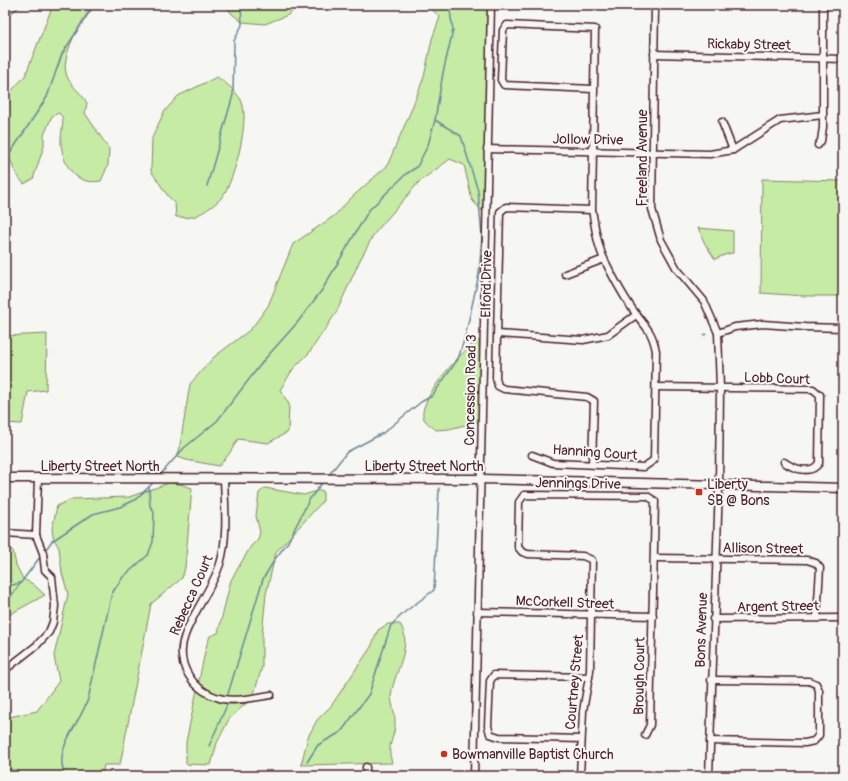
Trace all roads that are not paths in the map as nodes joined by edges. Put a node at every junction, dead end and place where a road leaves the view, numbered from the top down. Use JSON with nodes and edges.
{"nodes":[{"id":1,"x":491,"y":5,"type":"edge"},
{"id":2,"x":655,"y":5,"type":"edge"},
{"id":3,"x":824,"y":5,"type":"edge"},
{"id":4,"x":654,"y":54,"type":"junction"},
{"id":5,"x":824,"y":58,"type":"junction"},
{"id":6,"x":843,"y":60,"type":"edge"},
{"id":7,"x":593,"y":89,"type":"junction"},
{"id":8,"x":823,"y":115,"type":"junction"},
{"id":9,"x":722,"y":122,"type":"dead end"},
{"id":10,"x":818,"y":145,"type":"dead end"},
{"id":11,"x":487,"y":149,"type":"junction"},
{"id":12,"x":734,"y":150,"type":"junction"},
{"id":13,"x":593,"y":151,"type":"junction"},
{"id":14,"x":653,"y":152,"type":"junction"},
{"id":15,"x":592,"y":210,"type":"junction"},
{"id":16,"x":604,"y":259,"type":"junction"},
{"id":17,"x":565,"y":274,"type":"dead end"},
{"id":18,"x":636,"y":315,"type":"junction"},
{"id":19,"x":843,"y":328,"type":"edge"},
{"id":20,"x":718,"y":333,"type":"junction"},
{"id":21,"x":498,"y":334,"type":"junction"},
{"id":22,"x":656,"y":387,"type":"junction"},
{"id":23,"x":720,"y":388,"type":"junction"},
{"id":24,"x":532,"y":455,"type":"dead end"},
{"id":25,"x":784,"y":462,"type":"dead end"},
{"id":26,"x":592,"y":464,"type":"junction"},
{"id":27,"x":5,"y":478,"type":"edge"},
{"id":28,"x":38,"y":478,"type":"junction"},
{"id":29,"x":480,"y":479,"type":"junction"},
{"id":30,"x":224,"y":480,"type":"junction"},
{"id":31,"x":719,"y":486,"type":"junction"},
{"id":32,"x":843,"y":488,"type":"edge"},
{"id":33,"x":5,"y":533,"type":"edge"},
{"id":34,"x":36,"y":535,"type":"junction"},
{"id":35,"x":655,"y":558,"type":"junction"},
{"id":36,"x":716,"y":559,"type":"junction"},
{"id":37,"x":478,"y":612,"type":"junction"},
{"id":38,"x":592,"y":615,"type":"junction"},
{"id":39,"x":652,"y":616,"type":"junction"},
{"id":40,"x":817,"y":618,"type":"junction"},
{"id":41,"x":843,"y":618,"type":"edge"},
{"id":42,"x":713,"y":619,"type":"junction"},
{"id":43,"x":5,"y":670,"type":"edge"},
{"id":44,"x":589,"y":677,"type":"junction"},
{"id":45,"x":711,"y":680,"type":"junction"},
{"id":46,"x":271,"y":695,"type":"dead end"},
{"id":47,"x":645,"y":735,"type":"dead end"},
{"id":48,"x":581,"y":739,"type":"junction"},
{"id":49,"x":710,"y":741,"type":"junction"},
{"id":50,"x":366,"y":767,"type":"dead end"},
{"id":51,"x":366,"y":776,"type":"edge"},
{"id":52,"x":474,"y":776,"type":"edge"},
{"id":53,"x":580,"y":776,"type":"edge"},
{"id":54,"x":709,"y":776,"type":"edge"}],
"edges":[{"from":1,"to":11,"type":"street","name":"Concession Road 3"},
{"from":2,"to":4,"type":"street","name":"Freeland Avenue"},
{"from":3,"to":5,"type":"street"},
{"from":4,"to":5,"type":"street","name":"Rickaby Street"},
{"from":4,"to":14,"type":"street","name":"Freeland Avenue"},
{"from":5,"to":6,"type":"street","name":"Rickaby Street"},
{"from":5,"to":8,"type":"street"},
{"from":7,"to":7,"type":"street"},
{"from":7,"to":13,"type":"street"},
{"from":8,"to":10,"type":"street"},
{"from":8,"to":12,"type":"street","name":"Jollow Drive"},
{"from":9,"to":12,"type":"street"},
{"from":11,"to":13,"type":"street","name":"Jollow Drive"},
{"from":11,"to":29,"type":"street","name":"Concession Road 3"},
{"from":12,"to":14,"type":"street","name":"Jollow Drive"},
{"from":13,"to":14,"type":"street","name":"Jollow Drive"},
{"from":13,"to":15,"type":"street"},
{"from":14,"to":20,"type":"street","name":"Freeland Avenue"},
{"from":15,"to":16,"type":"street"},
{"from":15,"to":21,"type":"street","name":"Elford Drive"},
{"from":16,"to":17,"type":"street"},
{"from":16,"to":18,"type":"street"},
{"from":18,"to":21,"type":"street"},
{"from":18,"to":22,"type":"street"},
{"from":19,"to":20,"type":"street"},
{"from":20,"to":23,"type":"street","name":"Freeland Avenue"},
{"from":21,"to":26,"type":"street","name":"Elford Drive"},
{"from":22,"to":23,"type":"street"},
{"from":22,"to":26,"type":"street","name":"Hanning Court"},
{"from":23,"to":25,"type":"street","name":"Lobb Court"},
{"from":23,"to":31,"type":"street","name":"Freeland Avenue"},
{"from":24,"to":26,"type":"street","name":"Hanning Court"},
{"from":27,"to":28,"type":"main road","name":"Liberty Street North"},
{"from":28,"to":30,"type":"main road","name":"Liberty Street North"},
{"from":28,"to":34,"type":"street"},
{"from":29,"to":30,"type":"main road","name":"Liberty Street North"},
{"from":29,"to":31,"type":"main road","name":"Liberty Street North"},
{"from":29,"to":37,"type":"street","name":"Concession Road 3"},
{"from":30,"to":46,"type":"street","name":"Rebecca Court"},
{"from":31,"to":32,"type":"main road","name":"Liberty Street North"},
{"from":31,"to":36,"type":"street","name":"Bons Avenue"},
{"from":33,"to":34,"type":"street"},
{"from":34,"to":43,"type":"street"},
{"from":35,"to":36,"type":"street","name":"Allison Street"},
{"from":35,"to":38,"type":"street","name":"Jennings Drive"},
{"from":35,"to":39,"type":"street","name":"Jennings Drive"},
{"from":36,"to":40,"type":"street","name":"Allison Street"},
{"from":36,"to":42,"type":"street","name":"Bons Avenue"},
{"from":37,"to":38,"type":"street","name":"McCorkell Street"},
{"from":37,"to":52,"type":"street","name":"Concession Road 3"},
{"from":38,"to":39,"type":"street","name":"McCorkell Street"},
{"from":38,"to":44,"type":"street","name":"Courtney Street"},
{"from":39,"to":47,"type":"street","name":"Brough Court"},
{"from":40,"to":41,"type":"street","name":"Argent Street"},
{"from":40,"to":42,"type":"street","name":"Argent Street"},
{"from":42,"to":45,"type":"street","name":"Bons Avenue"},
{"from":44,"to":48,"type":"street","name":"Courtney Street"},
{"from":44,"to":48,"type":"street"},
{"from":45,"to":49,"type":"street","name":"Bons Avenue"},
{"from":45,"to":49,"type":"street"},
{"from":48,"to":53,"type":"street","name":"Courtney Street"},
{"from":49,"to":54,"type":"street","name":"Bons Avenue"},
{"from":50,"to":51,"type":"street"}]}
